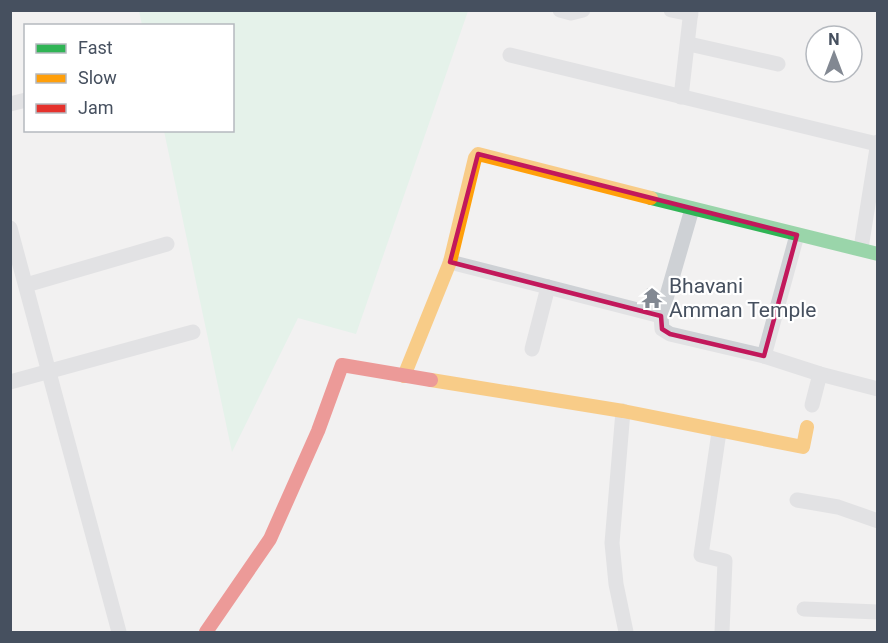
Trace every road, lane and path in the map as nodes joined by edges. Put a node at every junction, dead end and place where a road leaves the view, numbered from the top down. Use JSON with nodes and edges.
{"nodes":[{"id":1,"x":560,"y":10,"type":"edge"},
{"id":2,"x":583,"y":10,"type":"edge"},
{"id":3,"x":670,"y":10,"type":"edge"},
{"id":4,"x":691,"y":12,"type":"edge"},
{"id":5,"x":688,"y":44,"type":"junction"},
{"id":6,"x":510,"y":55,"type":"dead end"},
{"id":7,"x":778,"y":64,"type":"dead end"},
{"id":8,"x":681,"y":97,"type":"junction"},
{"id":9,"x":877,"y":143,"type":"edge"},
{"id":10,"x":692,"y":209,"type":"junction"},
{"id":11,"x":10,"y":228,"type":"edge"},
{"id":12,"x":796,"y":235,"type":"junction"},
{"id":13,"x":167,"y":244,"type":"dead end"},
{"id":14,"x":861,"y":248,"type":"junction"},
{"id":15,"x":878,"y":254,"type":"edge"},
{"id":16,"x":450,"y":262,"type":"junction"},
{"id":17,"x":26,"y":285,"type":"junction"},
{"id":18,"x":548,"y":287,"type":"junction"},
{"id":19,"x":661,"y":316,"type":"junction"},
{"id":20,"x":194,"y":332,"type":"dead end"},
{"id":21,"x":532,"y":349,"type":"dead end"},
{"id":22,"x":764,"y":356,"type":"junction"},
{"id":23,"x":49,"y":370,"type":"junction"},
{"id":24,"x":820,"y":374,"type":"junction"},
{"id":25,"x":404,"y":376,"type":"junction"},
{"id":26,"x":10,"y":382,"type":"edge"},
{"id":27,"x":878,"y":389,"type":"edge"},
{"id":28,"x":812,"y":405,"type":"dead end"},
{"id":29,"x":624,"y":411,"type":"junction"},
{"id":30,"x":807,"y":428,"type":"dead end"},
{"id":31,"x":719,"y":432,"type":"junction"},
{"id":32,"x":796,"y":500,"type":"dead end"},
{"id":33,"x":878,"y":521,"type":"edge"},
{"id":34,"x":804,"y":609,"type":"dead end"},
{"id":35,"x":878,"y":612,"type":"edge"},
{"id":36,"x":119,"y":633,"type":"edge"},
{"id":37,"x":206,"y":633,"type":"edge"},
{"id":38,"x":626,"y":633,"type":"edge"},
{"id":39,"x":722,"y":633,"type":"edge"}],
"edges":[{"from":1,"to":2,"type":"street"},
{"from":3,"to":4,"type":"street"},
{"from":4,"to":5,"type":"street"},
{"from":5,"to":7,"type":"street"},
{"from":5,"to":8,"type":"street"},
{"from":6,"to":8,"type":"street"},
{"from":8,"to":9,"type":"street"},
{"from":9,"to":14,"type":"street"},
{"from":10,"to":12,"type":"street"},
{"from":10,"to":16,"type":"street"},
{"from":10,"to":19,"type":"street"},
{"from":11,"to":17,"type":"street"},
{"from":12,"to":14,"type":"street"},
{"from":12,"to":22,"type":"street"},
{"from":13,"to":17,"type":"street"},
{"from":14,"to":15,"type":"street"},
{"from":16,"to":18,"type":"street"},
{"from":16,"to":25,"type":"street"},
{"from":17,"to":23,"type":"street"},
{"from":18,"to":19,"type":"street"},
{"from":18,"to":21,"type":"street"},
{"from":19,"to":22,"type":"street"},
{"from":20,"to":23,"type":"street"},
{"from":22,"to":24,"type":"street"},
{"from":23,"to":26,"type":"street"},
{"from":23,"to":36,"type":"street"},
{"from":24,"to":27,"type":"street"},
{"from":24,"to":28,"type":"street"},
{"from":25,"to":29,"type":"street"},
{"from":25,"to":37,"type":"street"},
{"from":29,"to":31,"type":"street"},
{"from":29,"to":38,"type":"street"},
{"from":30,"to":31,"type":"street"},
{"from":31,"to":39,"type":"street"},
{"from":32,"to":33,"type":"street"},
{"from":34,"to":35,"type":"street"}]}
